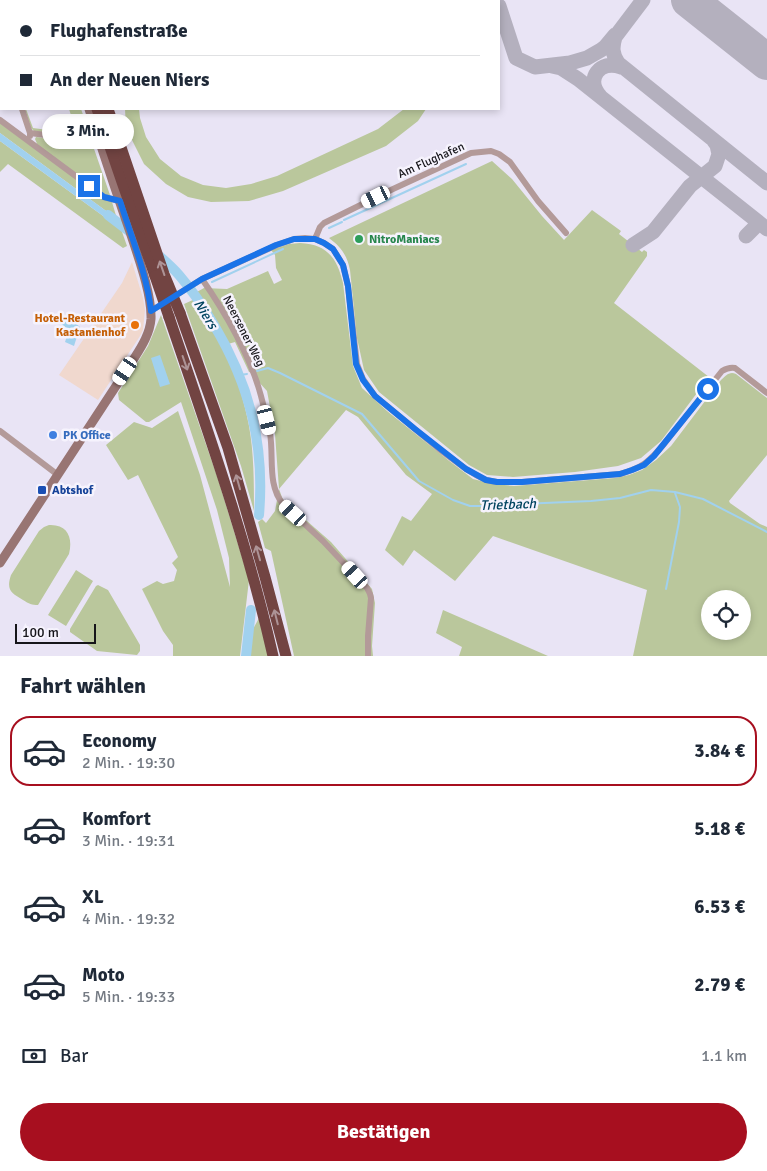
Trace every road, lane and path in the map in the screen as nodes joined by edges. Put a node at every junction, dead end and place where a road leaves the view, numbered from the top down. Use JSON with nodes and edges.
{"nodes":[{"id":1,"x":22,"y":110,"type":"edge"},
{"id":2,"x":89,"y":110,"type":"edge"},
{"id":3,"x":97,"y":110,"type":"edge"},
{"id":4,"x":108,"y":110,"type":"edge"},
{"id":5,"x":0,"y":120,"type":"edge"},
{"id":6,"x":30,"y":133,"type":"junction"},
{"id":7,"x":30,"y":142,"type":"junction"},
{"id":8,"x":100,"y":142,"type":"junction"},
{"id":9,"x":120,"y":201,"type":"junction"},
{"id":10,"x":566,"y":233,"type":"dead end"},
{"id":11,"x":315,"y":239,"type":"junction"},
{"id":12,"x":199,"y":281,"type":"junction"},
{"id":13,"x":151,"y":311,"type":"junction"},
{"id":14,"x":175,"y":315,"type":"junction"},
{"id":15,"x":767,"y":393,"type":"edge"},
{"id":16,"x":0,"y":431,"type":"edge"},
{"id":17,"x":58,"y":475,"type":"junction"},
{"id":18,"x":0,"y":564,"type":"edge"},
{"id":19,"x":273,"y":656,"type":"edge"},
{"id":20,"x":286,"y":656,"type":"edge"},
{"id":21,"x":368,"y":656,"type":"edge"}],
"edges":[{"from":1,"to":6,"type":"street"},
{"from":2,"to":8,"type":"street"},
{"from":3,"to":14,"type":"highway","bridge":true},
{"from":14,"to":4,"type":"highway","one_way":true,"bridge":true},
{"from":5,"to":7,"type":"street"},
{"from":6,"to":7,"type":"street"},
{"from":6,"to":8,"type":"street"},
{"from":7,"to":9,"type":"street"},
{"from":8,"to":9,"type":"street"},
{"from":9,"to":13,"type":"street"},
{"from":10,"to":11,"type":"street","name":"Am Flughafen"},
{"from":11,"to":12,"type":"street"},
{"from":11,"to":15,"type":"street"},
{"from":12,"to":13,"type":"street"},
{"from":12,"to":21,"type":"street","name":"Neersener Weg"},
{"from":13,"to":17,"type":"street"},
{"from":14,"to":19,"type":"highway","one_way":true},
{"from":20,"to":14,"type":"highway","one_way":true},
{"from":16,"to":17,"type":"street"},
{"from":17,"to":18,"type":"street"}]}
